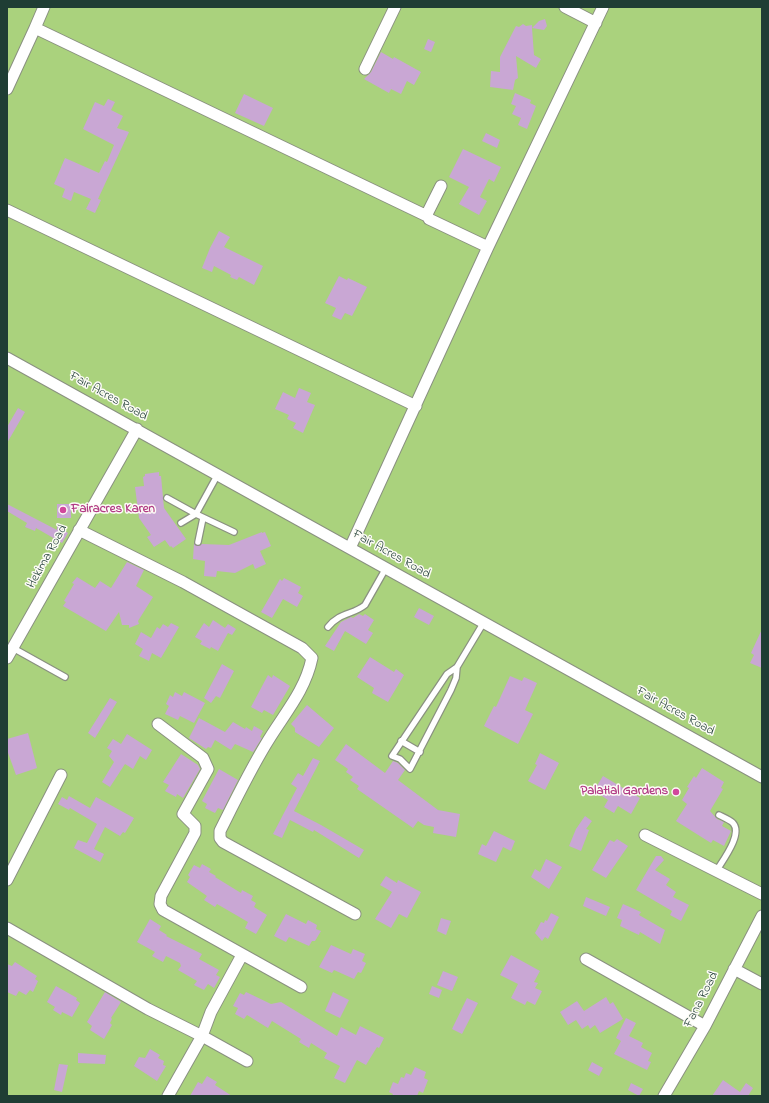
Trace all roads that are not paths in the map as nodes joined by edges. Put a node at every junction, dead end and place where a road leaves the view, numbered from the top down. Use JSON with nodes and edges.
{"nodes":[{"id":1,"x":44,"y":7,"type":"edge"},
{"id":2,"x":395,"y":7,"type":"edge"},
{"id":3,"x":565,"y":7,"type":"edge"},
{"id":4,"x":603,"y":7,"type":"edge"},
{"id":5,"x":596,"y":23,"type":"junction"},
{"id":6,"x":35,"y":28,"type":"junction"},
{"id":7,"x":365,"y":69,"type":"dead end"},
{"id":8,"x":7,"y":89,"type":"edge"},
{"id":9,"x":441,"y":186,"type":"dead end"},
{"id":10,"x":7,"y":210,"type":"edge"},
{"id":11,"x":428,"y":216,"type":"junction"},
{"id":12,"x":488,"y":247,"type":"junction"},
{"id":13,"x":7,"y":358,"type":"edge"},
{"id":14,"x":416,"y":406,"type":"junction"},
{"id":15,"x":137,"y":429,"type":"junction"},
{"id":16,"x":218,"y":474,"type":"junction"},
{"id":17,"x":167,"y":498,"type":"dead end"},
{"id":18,"x":196,"y":514,"type":"junction"},
{"id":19,"x":203,"y":518,"type":"junction"},
{"id":20,"x":181,"y":524,"type":"dead end"},
{"id":21,"x":79,"y":530,"type":"junction"},
{"id":22,"x":234,"y":532,"type":"dead end"},
{"id":23,"x":198,"y":542,"type":"dead end"},
{"id":24,"x":350,"y":548,"type":"junction"},
{"id":25,"x":386,"y":568,"type":"junction"},
{"id":26,"x":484,"y":622,"type":"junction"},
{"id":27,"x":328,"y":627,"type":"dead end"},
{"id":28,"x":9,"y":654,"type":"edge"},
{"id":29,"x":457,"y":668,"type":"junction"},
{"id":30,"x":65,"y":677,"type":"dead end"},
{"id":31,"x":158,"y":724,"type":"dead end"},
{"id":32,"x":400,"y":741,"type":"junction"},
{"id":33,"x":420,"y":752,"type":"junction"},
{"id":34,"x":61,"y":775,"type":"dead end"},
{"id":35,"x":762,"y":777,"type":"edge"},
{"id":36,"x":719,"y":815,"type":"dead end"},
{"id":37,"x":645,"y":834,"type":"dead end"},
{"id":38,"x":717,"y":870,"type":"junction"},
{"id":39,"x":7,"y":880,"type":"edge"},
{"id":40,"x":762,"y":894,"type":"edge"},
{"id":41,"x":355,"y":914,"type":"dead end"},
{"id":42,"x":762,"y":916,"type":"edge"},
{"id":43,"x":7,"y":928,"type":"edge"},
{"id":44,"x":242,"y":955,"type":"junction"},
{"id":45,"x":586,"y":959,"type":"dead end"},
{"id":46,"x":734,"y":969,"type":"junction"},
{"id":47,"x":762,"y":984,"type":"edge"},
{"id":48,"x":301,"y":987,"type":"dead end"},
{"id":49,"x":705,"y":1026,"type":"junction"},
{"id":50,"x":202,"y":1036,"type":"junction"},
{"id":51,"x":248,"y":1061,"type":"dead end"},
{"id":52,"x":168,"y":1096,"type":"edge"},
{"id":53,"x":664,"y":1096,"type":"edge"}],
"edges":[{"from":1,"to":6,"type":"street"},
{"from":2,"to":7,"type":"street"},
{"from":3,"to":5,"type":"street"},
{"from":4,"to":5,"type":"street"},
{"from":5,"to":12,"type":"street"},
{"from":6,"to":8,"type":"street"},
{"from":6,"to":11,"type":"street"},
{"from":9,"to":11,"type":"street"},
{"from":10,"to":14,"type":"street"},
{"from":11,"to":12,"type":"street"},
{"from":12,"to":14,"type":"street"},
{"from":13,"to":15,"type":"street","name":"Fair Acres Road"},
{"from":14,"to":24,"type":"street"},
{"from":15,"to":16,"type":"street","name":"Fair Acres Road"},
{"from":15,"to":21,"type":"street","name":"Hekima Road"},
{"from":16,"to":18,"type":"lane"},
{"from":16,"to":24,"type":"street","name":"Fair Acres Road"},
{"from":17,"to":18,"type":"lane"},
{"from":18,"to":19,"type":"lane"},
{"from":18,"to":20,"type":"lane"},
{"from":19,"to":22,"type":"lane"},
{"from":19,"to":23,"type":"lane"},
{"from":21,"to":28,"type":"street","name":"Hekima Road"},
{"from":21,"to":41,"type":"street"},
{"from":24,"to":25,"type":"street","name":"Fair Acres Road"},
{"from":25,"to":26,"type":"street","name":"Fair Acres Road"},
{"from":25,"to":27,"type":"lane"},
{"from":26,"to":29,"type":"lane"},
{"from":26,"to":35,"type":"street","name":"Fair Acres Road"},
{"from":28,"to":30,"type":"lane"},
{"from":29,"to":32,"type":"lane"},
{"from":29,"to":33,"type":"lane"},
{"from":31,"to":44,"type":"street"},
{"from":32,"to":33,"type":"lane"},
{"from":32,"to":33,"type":"lane"},
{"from":34,"to":39,"type":"street"},
{"from":36,"to":38,"type":"lane"},
{"from":37,"to":38,"type":"street"},
{"from":38,"to":40,"type":"street"},
{"from":42,"to":46,"type":"street","name":"Fana Road"},
{"from":43,"to":50,"type":"street"},
{"from":44,"to":48,"type":"street"},
{"from":44,"to":50,"type":"street"},
{"from":45,"to":49,"type":"street"},
{"from":46,"to":47,"type":"street"},
{"from":46,"to":49,"type":"street","name":"Fana Road"},
{"from":49,"to":53,"type":"street","name":"Fana Road"},
{"from":50,"to":51,"type":"street"},
{"from":50,"to":52,"type":"street"}]}
